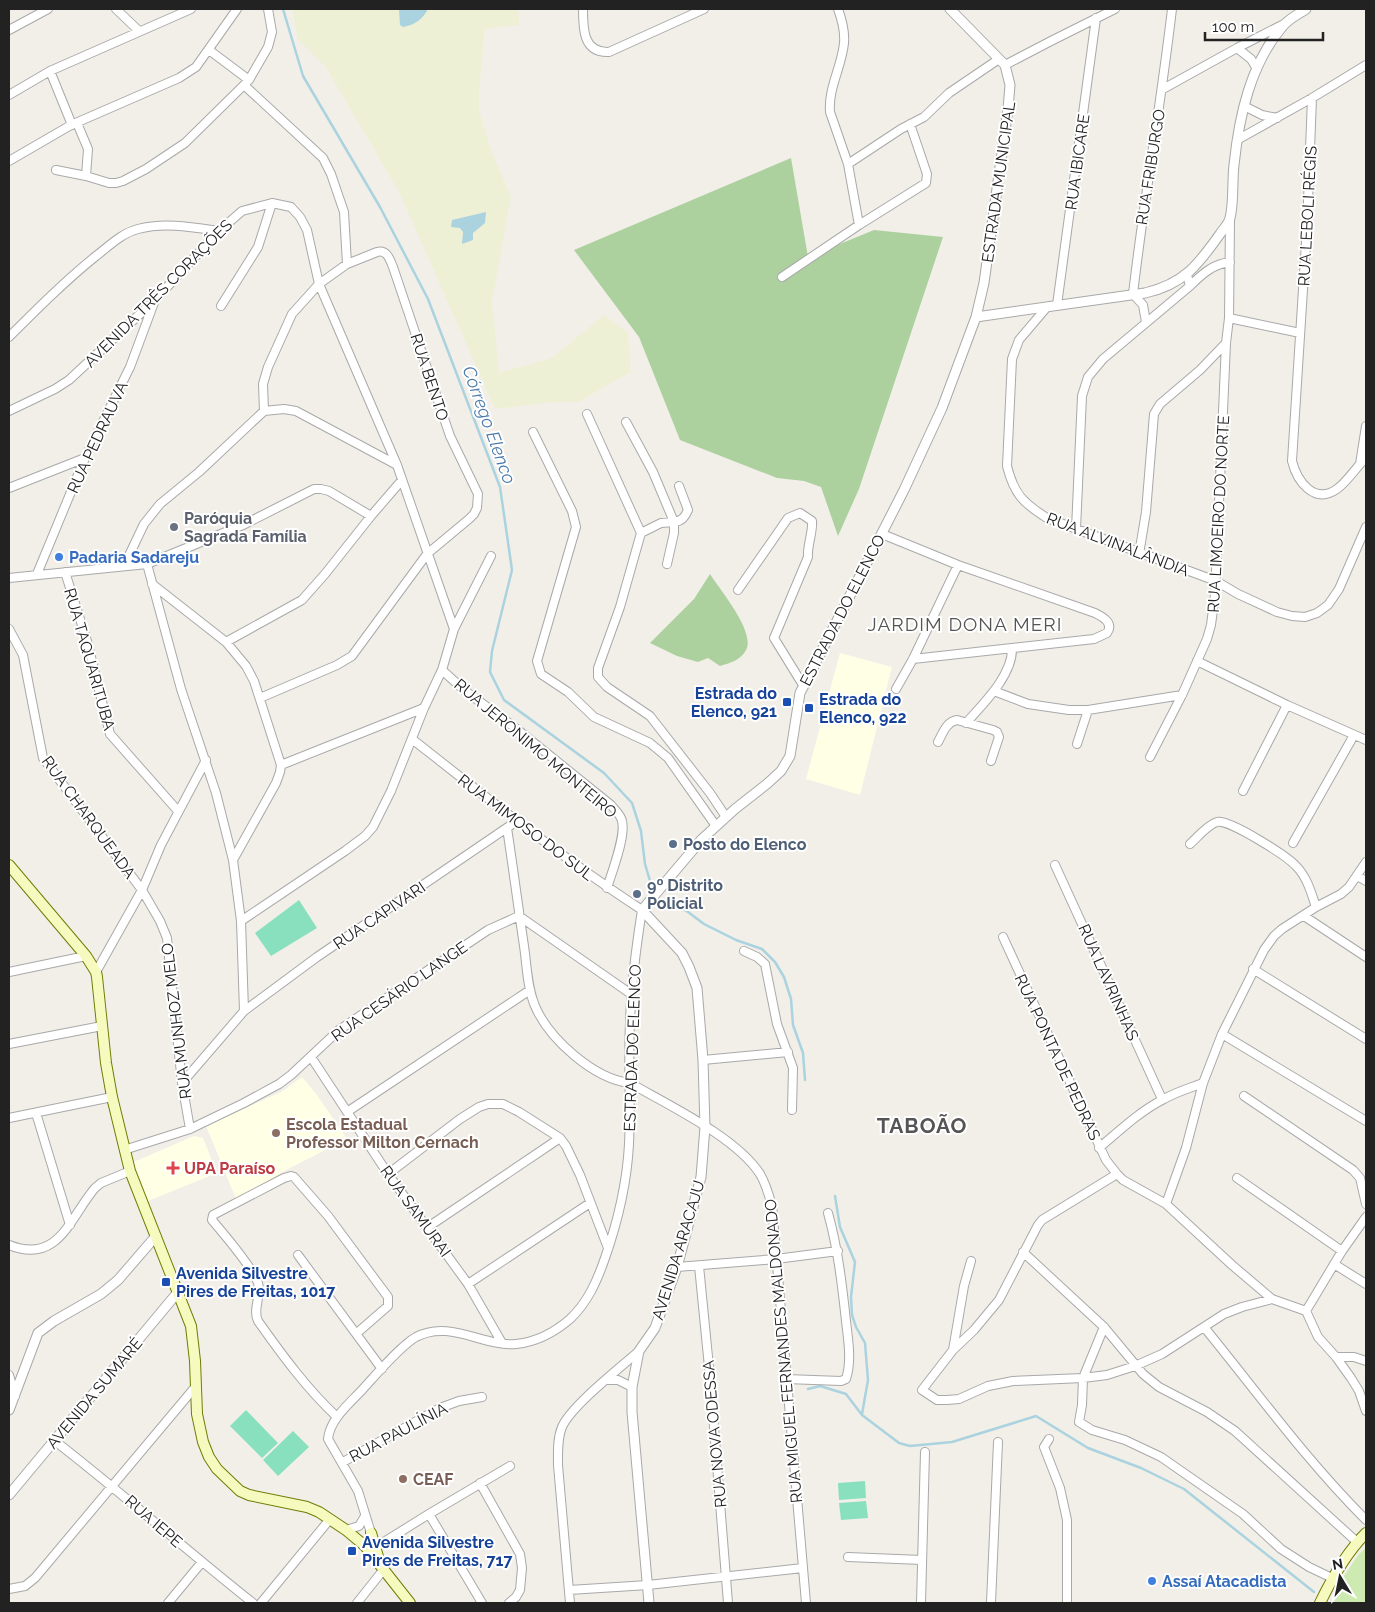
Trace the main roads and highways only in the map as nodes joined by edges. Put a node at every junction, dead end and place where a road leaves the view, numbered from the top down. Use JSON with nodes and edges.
{"nodes":[{"id":1,"x":9,"y":865,"type":"edge"},
{"id":2,"x":371,"y":1533,"type":"road end"},
{"id":3,"x":1366,"y":1533,"type":"edge"},
{"id":4,"x":1362,"y":1542,"type":"edge"},
{"id":5,"x":370,"y":1547,"type":"junction"},
{"id":6,"x":1326,"y":1598,"type":"edge"},
{"id":7,"x":410,"y":1603,"type":"edge"},
{"id":8,"x":1320,"y":1603,"type":"edge"}],
"edges":[{"from":1,"to":5,"type":"main road"},
{"from":2,"to":5,"type":"main road"},
{"from":3,"to":4,"type":"main road"},
{"from":4,"to":6,"type":"main road"},
{"from":5,"to":7,"type":"main road"},
{"from":6,"to":8,"type":"main road"}]}
